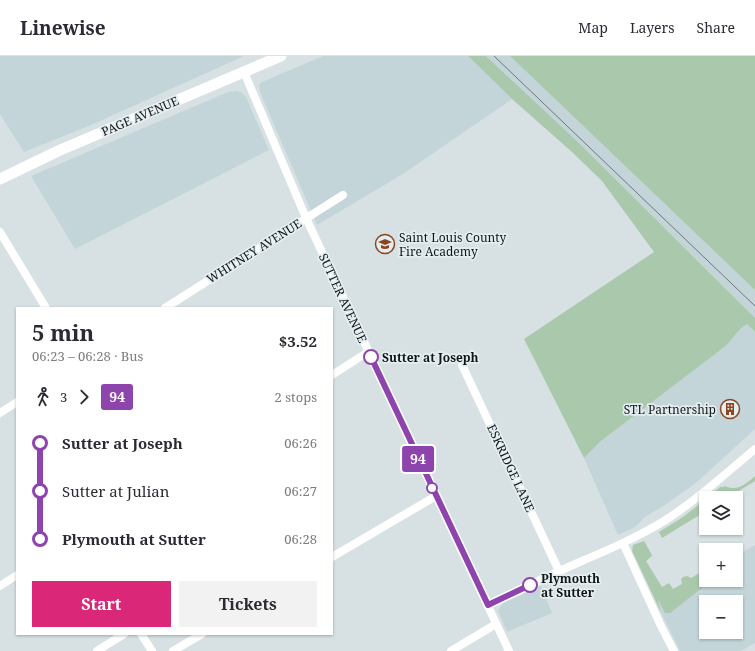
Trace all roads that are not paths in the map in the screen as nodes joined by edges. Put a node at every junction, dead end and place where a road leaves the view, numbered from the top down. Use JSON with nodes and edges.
{"nodes":[{"id":1,"x":282,"y":56,"type":"edge"},
{"id":2,"x":244,"y":72,"type":"junction"},
{"id":3,"x":0,"y":179,"type":"edge"},
{"id":4,"x":343,"y":195,"type":"dead end"},
{"id":5,"x":306,"y":218,"type":"junction"},
{"id":6,"x":0,"y":232,"type":"edge"},
{"id":7,"x":45,"y":307,"type":"edge"},
{"id":8,"x":167,"y":307,"type":"edge"},
{"id":9,"x":368,"y":352,"type":"junction"},
{"id":10,"x":462,"y":365,"type":"dead end"},
{"id":11,"x":333,"y":375,"type":"edge"},
{"id":12,"x":16,"y":403,"type":"edge"},
{"id":13,"x":0,"y":413,"type":"edge"},
{"id":14,"x":755,"y":449,"type":"edge"},
{"id":15,"x":436,"y":496,"type":"junction"},
{"id":16,"x":623,"y":543,"type":"junction"},
{"id":17,"x":333,"y":556,"type":"edge"},
{"id":18,"x":559,"y":571,"type":"junction"},
{"id":19,"x":16,"y":577,"type":"edge"},
{"id":20,"x":0,"y":586,"type":"edge"},
{"id":21,"x":488,"y":605,"type":"junction"},
{"id":22,"x":496,"y":624,"type":"junction"},
{"id":23,"x":122,"y":635,"type":"edge"},
{"id":24,"x":142,"y":635,"type":"edge"},
{"id":25,"x":200,"y":635,"type":"edge"},
{"id":26,"x":97,"y":651,"type":"edge"},
{"id":27,"x":152,"y":651,"type":"edge"},
{"id":28,"x":173,"y":651,"type":"edge"},
{"id":29,"x":451,"y":651,"type":"edge"},
{"id":30,"x":509,"y":651,"type":"edge"},
{"id":31,"x":674,"y":651,"type":"edge"}],
"edges":[{"from":1,"to":2,"type":"main road","name":"PAGE AVENUE"},
{"from":2,"to":3,"type":"main road","name":"PAGE AVENUE"},
{"from":2,"to":5,"type":"street","name":"SUTTER AVENUE"},
{"from":4,"to":5,"type":"street","name":"WHITNEY AVENUE"},
{"from":5,"to":8,"type":"street","name":"WHITNEY AVENUE"},
{"from":5,"to":9,"type":"street","name":"SUTTER AVENUE"},
{"from":6,"to":7,"type":"street"},
{"from":9,"to":11,"type":"street"},
{"from":9,"to":15,"type":"street","name":"SUTTER AVENUE"},
{"from":10,"to":18,"type":"street","name":"ESKRIDGE LANE"},
{"from":12,"to":13,"type":"street"},
{"from":14,"to":16,"type":"street"},
{"from":15,"to":17,"type":"street"},
{"from":15,"to":21,"type":"street","name":"SUTTER AVENUE"},
{"from":16,"to":18,"type":"street"},
{"from":16,"to":31,"type":"street"},
{"from":18,"to":21,"type":"street"},
{"from":19,"to":20,"type":"street"},
{"from":21,"to":22,"type":"street","name":"SUTTER AVENUE"},
{"from":22,"to":29,"type":"street"},
{"from":22,"to":30,"type":"street","name":"SUTTER AVENUE"},
{"from":23,"to":26,"type":"street"},
{"from":24,"to":27,"type":"street"},
{"from":25,"to":28,"type":"street"}]}
